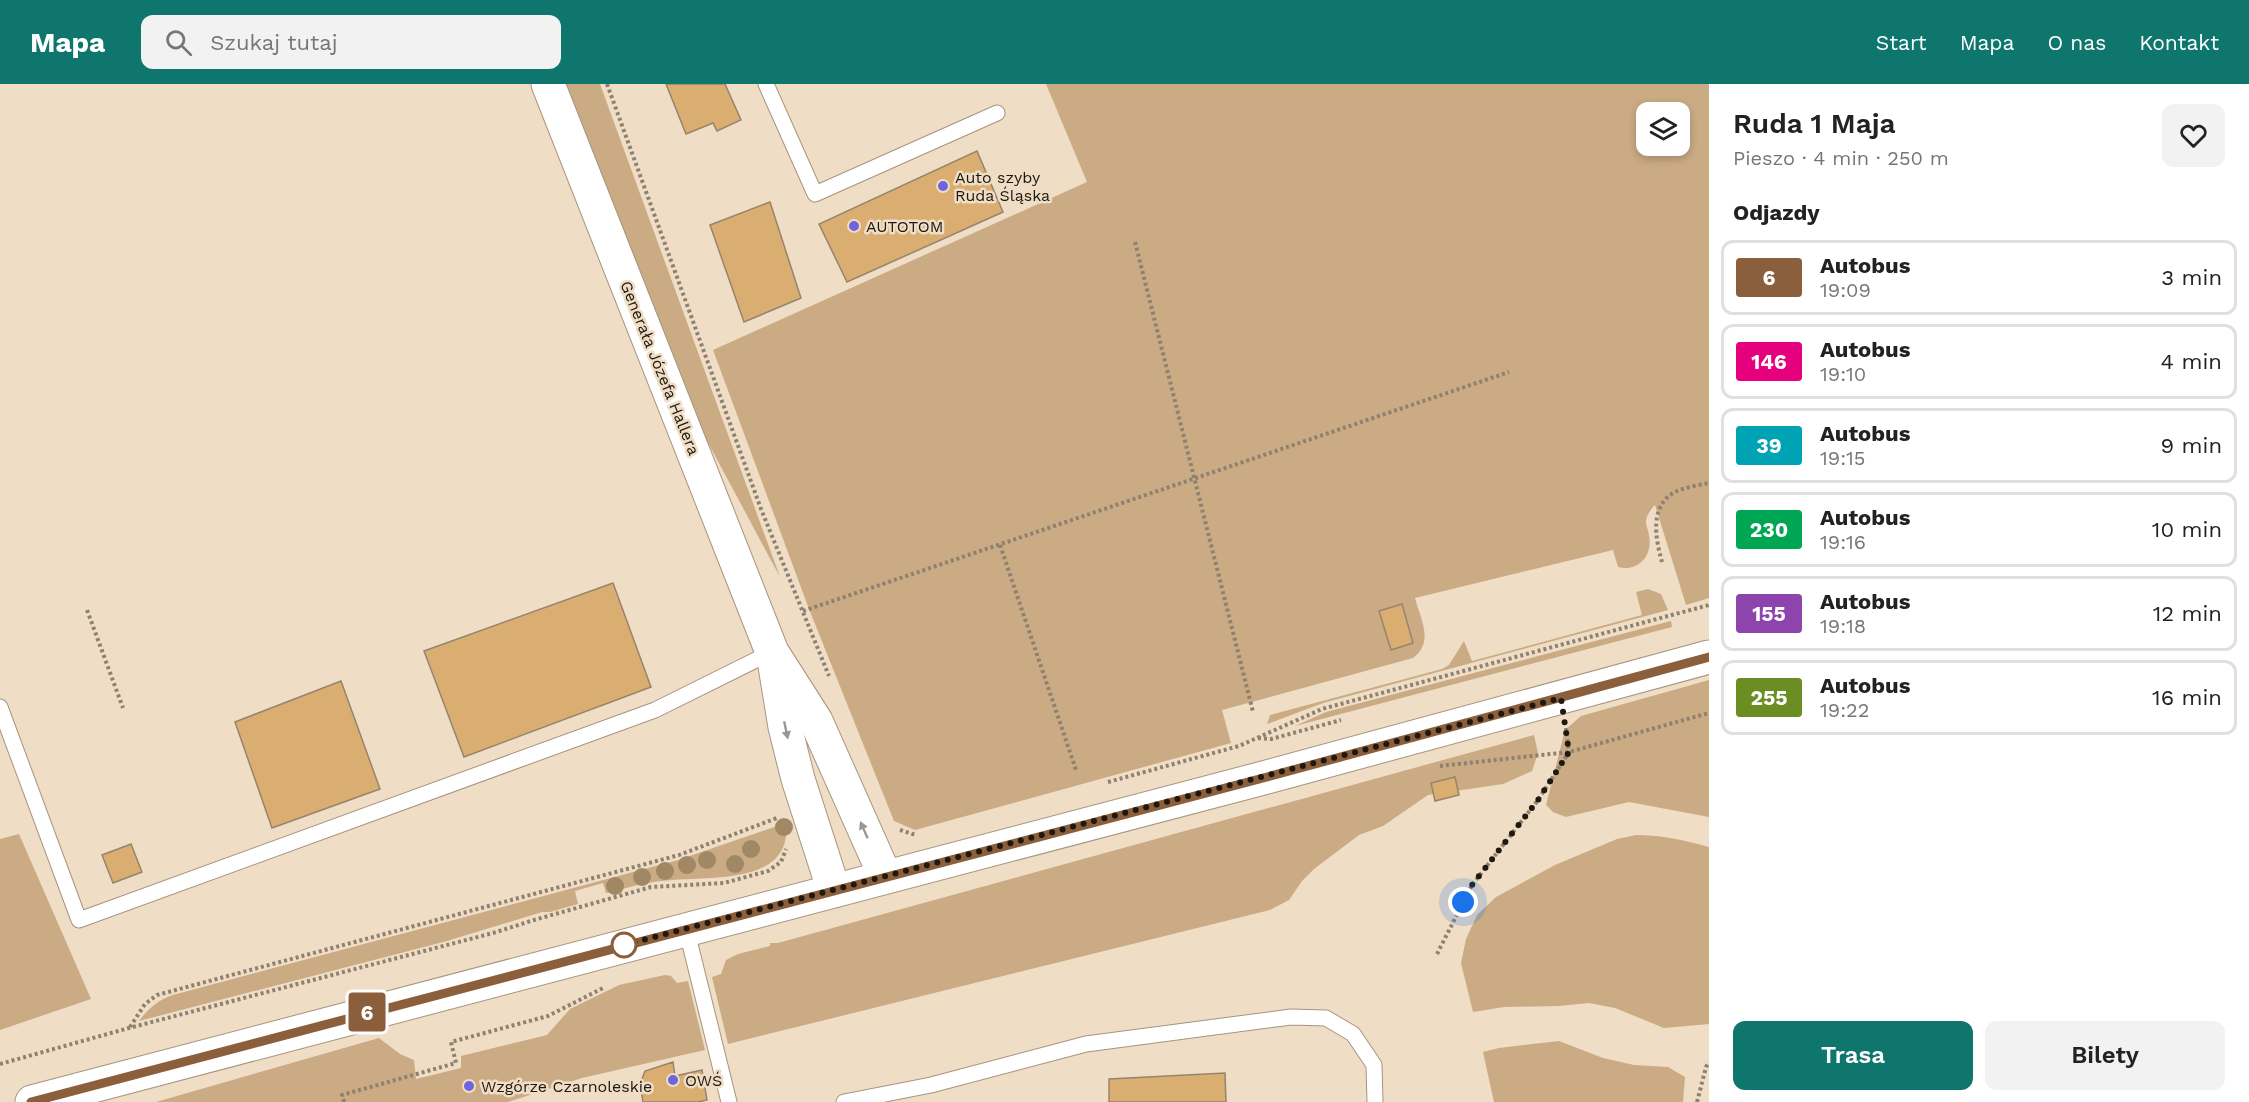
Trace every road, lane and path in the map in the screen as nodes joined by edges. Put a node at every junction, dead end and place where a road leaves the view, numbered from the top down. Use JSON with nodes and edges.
{"nodes":[{"id":1,"x":548,"y":84,"type":"edge"},
{"id":2,"x":607,"y":84,"type":"edge"},
{"id":3,"x":766,"y":84,"type":"edge"},
{"id":4,"x":997,"y":113,"type":"dead end"},
{"id":5,"x":1135,"y":242,"type":"dead end"},
{"id":6,"x":1509,"y":372,"type":"dead end"},
{"id":7,"x":1193,"y":479,"type":"junction"},
{"id":8,"x":1709,"y":483,"type":"edge"},
{"id":9,"x":1000,"y":545,"type":"junction"},
{"id":10,"x":1662,"y":562,"type":"dead end"},
{"id":11,"x":1709,"y":605,"type":"edge"},
{"id":12,"x":87,"y":610,"type":"dead end"},
{"id":13,"x":803,"y":611,"type":"junction"},
{"id":14,"x":772,"y":652,"type":"junction"},
{"id":15,"x":1709,"y":657,"type":"edge"},
{"id":16,"x":831,"y":683,"type":"dead end"},
{"id":17,"x":1561,"y":698,"type":"junction"},
{"id":18,"x":0,"y":707,"type":"edge"},
{"id":19,"x":123,"y":708,"type":"dead end"},
{"id":20,"x":1253,"y":712,"type":"dead end"},
{"id":21,"x":1709,"y":713,"type":"edge"},
{"id":22,"x":1569,"y":752,"type":"junction"},
{"id":23,"x":1076,"y":770,"type":"dead end"},
{"id":24,"x":1105,"y":783,"type":"dead end"},
{"id":25,"x":786,"y":814,"type":"dead end"},
{"id":26,"x":895,"y":827,"type":"dead end"},
{"id":27,"x":926,"y":832,"type":"dead end"},
{"id":28,"x":885,"y":876,"type":"junction"},
{"id":29,"x":741,"y":878,"type":"dead end"},
{"id":30,"x":834,"y":891,"type":"junction"},
{"id":31,"x":686,"y":928,"type":"junction"},
{"id":32,"x":1437,"y":954,"type":"dead end"},
{"id":33,"x":607,"y":986,"type":"dead end"},
{"id":34,"x":129,"y":1028,"type":"junction"},
{"id":35,"x":1709,"y":1062,"type":"edge"},
{"id":36,"x":0,"y":1064,"type":"edge"},
{"id":37,"x":32,"y":1102,"type":"edge"},
{"id":38,"x":344,"y":1102,"type":"edge"},
{"id":39,"x":729,"y":1102,"type":"edge"},
{"id":40,"x":844,"y":1102,"type":"edge"},
{"id":41,"x":1376,"y":1102,"type":"edge"},
{"id":42,"x":1697,"y":1102,"type":"edge"}],
"edges":[{"from":1,"to":14,"type":"street","name":"Generała Józefa Hallera"},
{"from":2,"to":13,"type":"path"},
{"from":3,"to":4,"type":"lane"},
{"from":5,"to":7,"type":"path"},
{"from":6,"to":7,"type":"path"},
{"from":7,"to":9,"type":"path"},
{"from":7,"to":20,"type":"path"},
{"from":8,"to":10,"type":"path"},
{"from":9,"to":13,"type":"path"},
{"from":9,"to":23,"type":"path"},
{"from":11,"to":24,"type":"path"},
{"from":12,"to":19,"type":"path"},
{"from":13,"to":16,"type":"path"},
{"from":14,"to":18,"type":"lane"},
{"from":28,"to":14,"type":"street","name":"Generała Józefa Hallera","one_way":true},
{"from":14,"to":30,"type":"street","name":"Generała Józefa Hallera","one_way":true},
{"from":15,"to":17,"type":"street"},
{"from":17,"to":22,"type":"path"},
{"from":17,"to":28,"type":"street"},
{"from":21,"to":22,"type":"path"},
{"from":22,"to":32,"type":"path"},
{"from":25,"to":34,"type":"path"},
{"from":26,"to":27,"type":"path"},
{"from":28,"to":30,"type":"street"},
{"from":29,"to":34,"type":"path"},
{"from":30,"to":31,"type":"street"},
{"from":31,"to":37,"type":"street"},
{"from":31,"to":39,"type":"lane"},
{"from":33,"to":38,"type":"path"},
{"from":34,"to":36,"type":"path"},
{"from":35,"to":42,"type":"path"},
{"from":40,"to":41,"type":"lane"}]}
